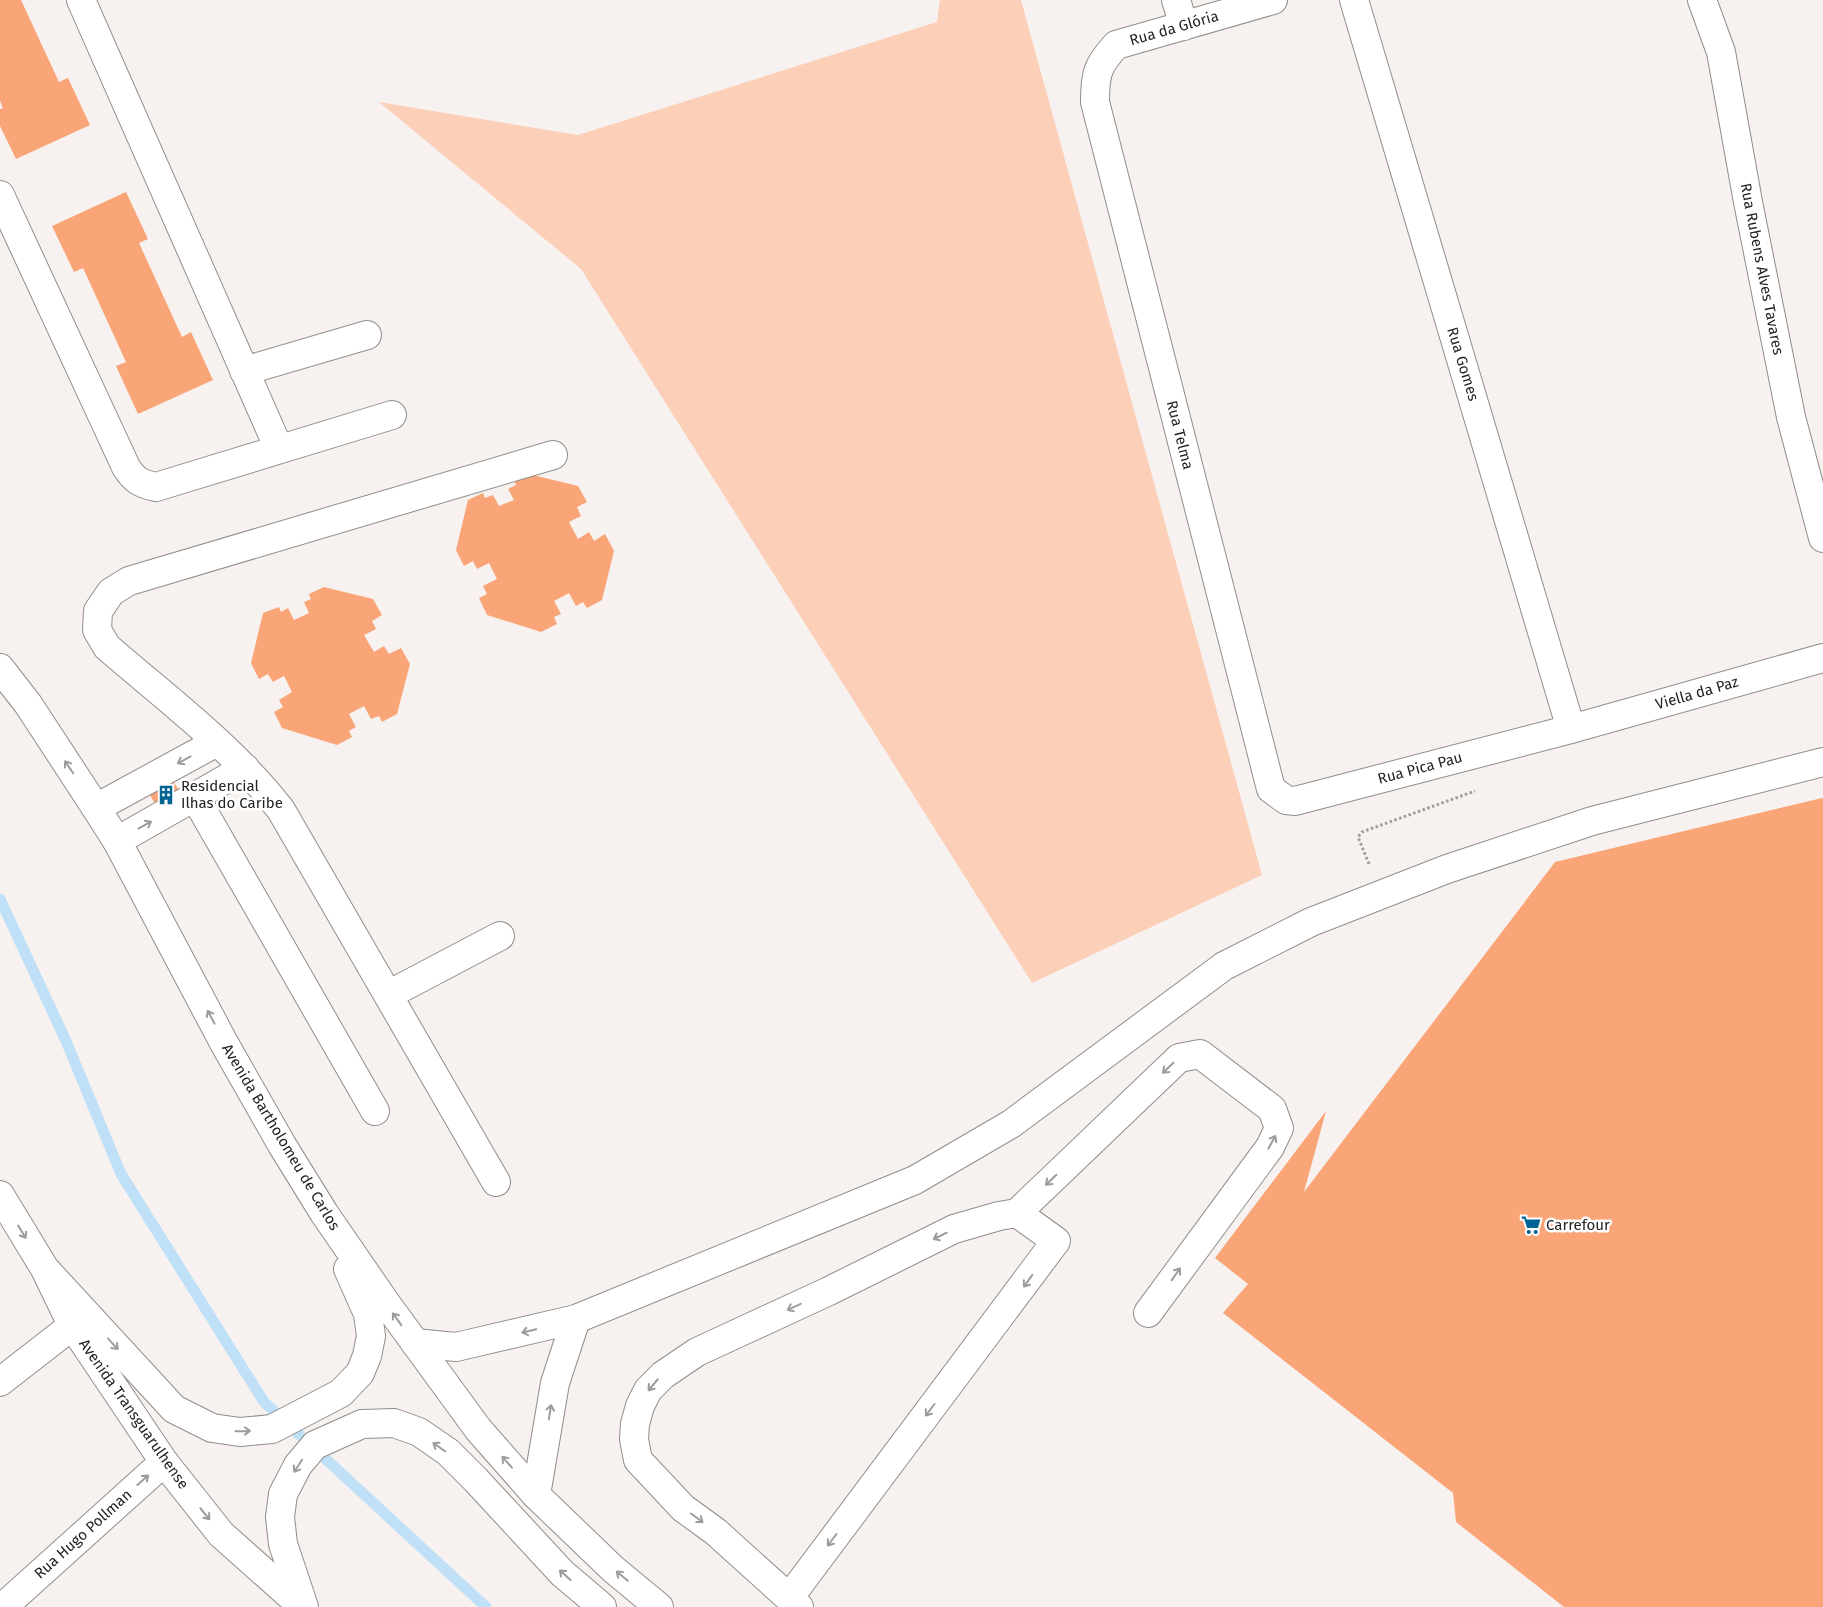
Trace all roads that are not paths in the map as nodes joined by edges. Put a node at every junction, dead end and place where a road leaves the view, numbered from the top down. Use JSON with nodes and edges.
{"nodes":[{"id":1,"x":81,"y":0,"type":"edge"},
{"id":2,"x":1176,"y":0,"type":"edge"},
{"id":3,"x":1273,"y":0,"type":"edge"},
{"id":4,"x":1354,"y":0,"type":"edge"},
{"id":5,"x":1702,"y":0,"type":"edge"},
{"id":6,"x":1184,"y":26,"type":"junction"},
{"id":7,"x":1095,"y":80,"type":"joint"},
{"id":8,"x":0,"y":195,"type":"edge"},
{"id":9,"x":367,"y":335,"type":"dead end"},
{"id":10,"x":244,"y":370,"type":"junction"},
{"id":11,"x":392,"y":415,"type":"dead end"},
{"id":12,"x":279,"y":449,"type":"junction"},
{"id":13,"x":554,"y":455,"type":"dead end"},
{"id":14,"x":1823,"y":538,"type":"edge"},
{"id":15,"x":1823,"y":658,"type":"edge"},
{"id":16,"x":0,"y":668,"type":"edge"},
{"id":17,"x":1571,"y":729,"type":"junction"},
{"id":18,"x":217,"y":742,"type":"junction"},
{"id":19,"x":1823,"y":762,"type":"edge"},
{"id":20,"x":245,"y":768,"type":"junction"},
{"id":21,"x":1271,"y":790,"type":"joint"},
{"id":22,"x":195,"y":797,"type":"junction"},
{"id":23,"x":96,"y":808,"type":"junction"},
{"id":24,"x":117,"y":841,"type":"junction"},
{"id":25,"x":500,"y":936,"type":"dead end"},
{"id":26,"x":388,"y":995,"type":"junction"},
{"id":27,"x":375,"y":1111,"type":"dead end"},
{"id":28,"x":496,"y":1182,"type":"dead end"},
{"id":29,"x":0,"y":1194,"type":"edge"},
{"id":30,"x":324,"y":1213,"type":"junction"},
{"id":31,"x":1017,"y":1213,"type":"junction"},
{"id":32,"x":1148,"y":1314,"type":"dead end"},
{"id":33,"x":576,"y":1319,"type":"junction"},
{"id":34,"x":79,"y":1320,"type":"junction"},
{"id":35,"x":415,"y":1343,"type":"junction"},
{"id":36,"x":0,"y":1382,"type":"edge"},
{"id":37,"x":164,"y":1462,"type":"junction"},
{"id":38,"x":536,"y":1495,"type":"junction"},
{"id":39,"x":794,"y":1603,"type":"edge"},
{"id":40,"x":3,"y":1607,"type":"edge"},
{"id":41,"x":304,"y":1607,"type":"edge"},
{"id":42,"x":602,"y":1607,"type":"edge"},
{"id":43,"x":659,"y":1607,"type":"edge"}],
"edges":[{"from":1,"to":10,"type":"street"},
{"from":2,"to":6,"type":"street"},
{"from":3,"to":6,"type":"street","name":"Rua da Glória"},
{"from":4,"to":17,"type":"street","name":"Rua Gomes"},
{"from":5,"to":14,"type":"street","name":"Rua Rubens Alves Tavares"},
{"from":6,"to":7,"type":"street","name":"Rua da Glória"},
{"from":7,"to":21,"type":"street","name":"Rua Telma"},
{"from":8,"to":12,"type":"street"},
{"from":9,"to":10,"type":"street"},
{"from":10,"to":12,"type":"street"},
{"from":11,"to":12,"type":"street"},
{"from":13,"to":18,"type":"street"},
{"from":15,"to":17,"type":"street","name":"Viella da Paz"},
{"from":23,"to":16,"type":"street","name":"Avenida Bartholomeu de Carlos","one_way":true},
{"from":17,"to":21,"type":"street","name":"Rua Pica Pau"},
{"from":18,"to":20,"type":"street"},
{"from":18,"to":23,"type":"street","one_way":true},
{"from":19,"to":33,"type":"street"},
{"from":20,"to":22,"type":"street"},
{"from":20,"to":26,"type":"street"},
{"from":24,"to":22,"type":"street","one_way":true},
{"from":22,"to":27,"type":"street"},
{"from":23,"to":24,"type":"street","name":"Avenida Bartholomeu de Carlos"},
{"from":30,"to":24,"type":"street","name":"Avenida Bartholomeu de Carlos","one_way":true},
{"from":25,"to":26,"type":"street"},
{"from":26,"to":28,"type":"street"},
{"from":29,"to":34,"type":"street","one_way":true},
{"from":34,"to":30,"type":"street","one_way":true},
{"from":35,"to":30,"type":"street","name":"Avenida Bartholomeu de Carlos","one_way":true},
{"from":32,"to":31,"type":"street","one_way":true},
{"from":31,"to":39,"type":"street","one_way":true},
{"from":31,"to":39,"type":"street","one_way":true},
{"from":33,"to":35,"type":"street","one_way":true},
{"from":38,"to":33,"type":"street","one_way":true},
{"from":34,"to":36,"type":"street"},
{"from":34,"to":37,"type":"street","name":"Avenida Transguarulhense"},
{"from":38,"to":35,"type":"street","name":"Avenida Bartholomeu de Carlos","one_way":true},
{"from":40,"to":37,"type":"street","name":"Rua Hugo Pollman","one_way":true},
{"from":37,"to":41,"type":"street","name":"Avenida Transguarulhense","one_way":true},
{"from":43,"to":38,"type":"street","name":"Avenida Bartholomeu de Carlos","one_way":true},
{"from":42,"to":41,"type":"street","one_way":true}]}
